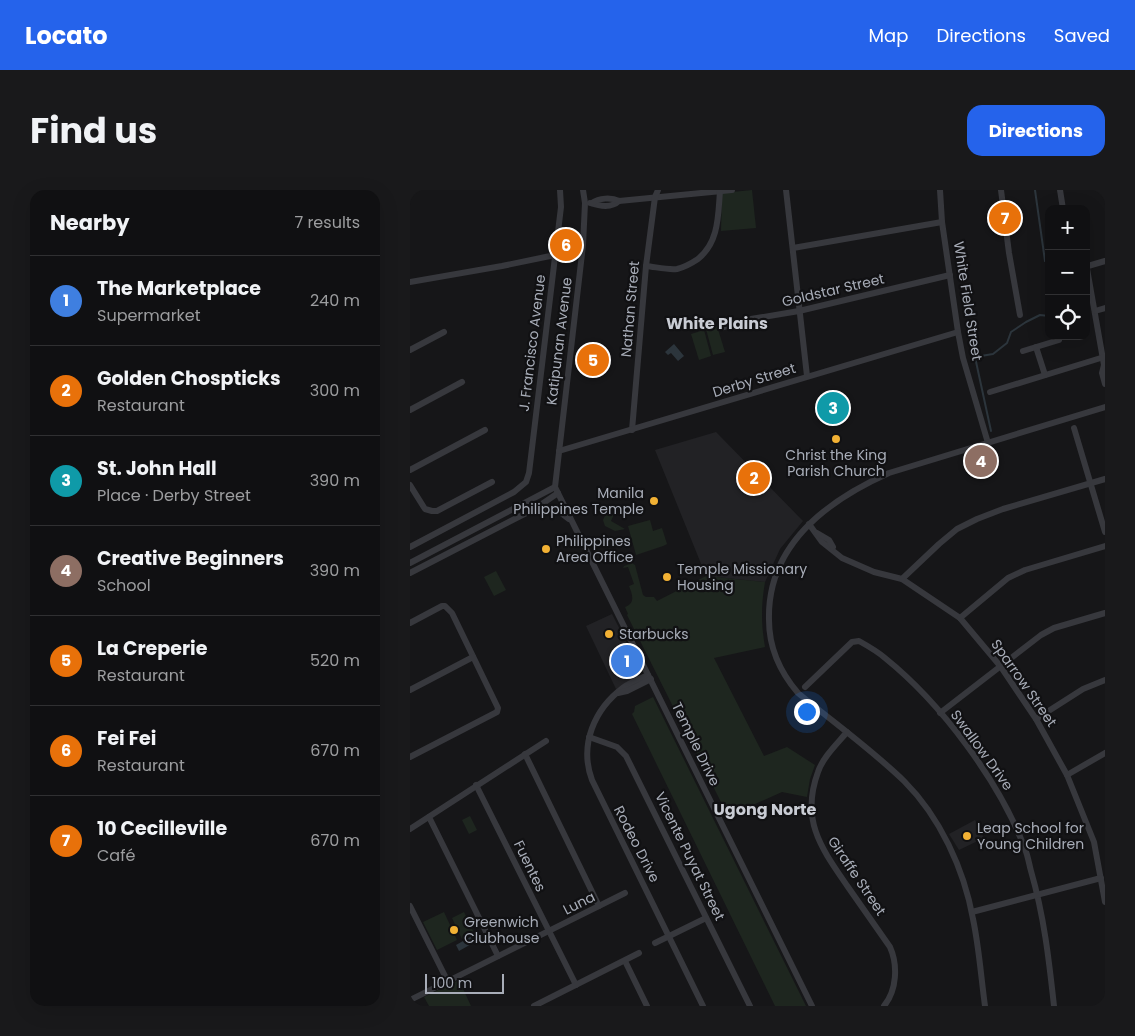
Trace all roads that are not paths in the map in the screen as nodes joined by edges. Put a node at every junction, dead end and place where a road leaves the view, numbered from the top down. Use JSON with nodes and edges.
{"nodes":[{"id":1,"x":560,"y":190,"type":"edge"},
{"id":2,"x":584,"y":190,"type":"edge"},
{"id":3,"x":732,"y":190,"type":"edge"},
{"id":4,"x":786,"y":190,"type":"edge"},
{"id":5,"x":940,"y":190,"type":"edge"},
{"id":6,"x":1000,"y":190,"type":"edge"},
{"id":7,"x":1060,"y":190,"type":"edge"},
{"id":8,"x":720,"y":191,"type":"junction"},
{"id":9,"x":657,"y":193,"type":"edge"},
{"id":10,"x":588,"y":203,"type":"junction"},
{"id":11,"x":1062,"y":205,"type":"edge"},
{"id":12,"x":942,"y":222,"type":"junction"},
{"id":13,"x":793,"y":248,"type":"junction"},
{"id":14,"x":555,"y":254,"type":"junction"},
{"id":15,"x":1105,"y":261,"type":"edge"},
{"id":16,"x":1090,"y":264,"type":"edge"},
{"id":17,"x":646,"y":266,"type":"junction"},
{"id":18,"x":950,"y":276,"type":"junction"},
{"id":19,"x":410,"y":282,"type":"edge"},
{"id":20,"x":1090,"y":282,"type":"edge"},
{"id":21,"x":1105,"y":308,"type":"edge"},
{"id":22,"x":799,"y":311,"type":"junction"},
{"id":23,"x":1095,"y":311,"type":"junction"},
{"id":24,"x":1020,"y":315,"type":"dead end"},
{"id":25,"x":721,"y":328,"type":"dead end"},
{"id":26,"x":444,"y":332,"type":"dead end"},
{"id":27,"x":958,"y":332,"type":"junction"},
{"id":28,"x":1059,"y":340,"type":"dead end"},
{"id":29,"x":1036,"y":347,"type":"junction"},
{"id":30,"x":410,"y":350,"type":"edge"},
{"id":31,"x":1023,"y":351,"type":"dead end"},
{"id":32,"x":1103,"y":357,"type":"edge"},
{"id":33,"x":1104,"y":366,"type":"edge"},
{"id":34,"x":1045,"y":375,"type":"junction"},
{"id":35,"x":807,"y":376,"type":"junction"},
{"id":36,"x":462,"y":382,"type":"dead end"},
{"id":37,"x":1105,"y":384,"type":"edge"},
{"id":38,"x":990,"y":392,"type":"dead end"},
{"id":39,"x":1105,"y":407,"type":"edge"},
{"id":40,"x":410,"y":410,"type":"edge"},
{"id":41,"x":1074,"y":428,"type":"dead end"},
{"id":42,"x":485,"y":430,"type":"dead end"},
{"id":43,"x":632,"y":430,"type":"junction"},
{"id":44,"x":988,"y":443,"type":"junction"},
{"id":45,"x":559,"y":451,"type":"junction"},
{"id":46,"x":410,"y":470,"type":"edge"},
{"id":47,"x":1105,"y":479,"type":"edge"},
{"id":48,"x":492,"y":482,"type":"dead end"},
{"id":49,"x":1091,"y":483,"type":"junction"},
{"id":50,"x":410,"y":485,"type":"edge"},
{"id":51,"x":556,"y":490,"type":"junction"},
{"id":52,"x":536,"y":508,"type":"junction"},
{"id":53,"x":573,"y":523,"type":"junction"},
{"id":54,"x":809,"y":524,"type":"junction"},
{"id":55,"x":1105,"y":532,"type":"edge"},
{"id":56,"x":1105,"y":546,"type":"edge"},
{"id":57,"x":410,"y":547,"type":"edge"},
{"id":58,"x":410,"y":563,"type":"edge"},
{"id":59,"x":410,"y":573,"type":"edge"},
{"id":60,"x":902,"y":579,"type":"junction"},
{"id":61,"x":1105,"y":613,"type":"edge"},
{"id":62,"x":960,"y":618,"type":"junction"},
{"id":63,"x":410,"y":623,"type":"edge"},
{"id":64,"x":473,"y":657,"type":"junction"},
{"id":65,"x":1001,"y":667,"type":"junction"},
{"id":66,"x":649,"y":677,"type":"junction"},
{"id":67,"x":1105,"y":680,"type":"edge"},
{"id":68,"x":804,"y":687,"type":"dead end"},
{"id":69,"x":410,"y":690,"type":"edge"},
{"id":70,"x":940,"y":713,"type":"junction"},
{"id":71,"x":1036,"y":719,"type":"junction"},
{"id":72,"x":847,"y":732,"type":"junction"},
{"id":73,"x":589,"y":736,"type":"junction"},
{"id":74,"x":546,"y":741,"type":"dead end"},
{"id":75,"x":1105,"y":753,"type":"edge"},
{"id":76,"x":525,"y":754,"type":"junction"},
{"id":77,"x":410,"y":757,"type":"edge"},
{"id":78,"x":1067,"y":775,"type":"junction"},
{"id":79,"x":476,"y":785,"type":"junction"},
{"id":80,"x":429,"y":817,"type":"junction"},
{"id":81,"x":410,"y":829,"type":"edge"},
{"id":82,"x":1101,"y":878,"type":"junction"},
{"id":83,"x":625,"y":893,"type":"dead end"},
{"id":84,"x":1038,"y":893,"type":"junction"},
{"id":85,"x":1105,"y":902,"type":"edge"},
{"id":86,"x":410,"y":906,"type":"edge"},
{"id":87,"x":600,"y":906,"type":"junction"},
{"id":88,"x":972,"y":910,"type":"junction"},
{"id":89,"x":706,"y":918,"type":"junction"},
{"id":90,"x":549,"y":932,"type":"junction"},
{"id":91,"x":670,"y":936,"type":"junction"},
{"id":92,"x":654,"y":943,"type":"dead end"},
{"id":93,"x":639,"y":953,"type":"dead end"},
{"id":94,"x":498,"y":956,"type":"junction"},
{"id":95,"x":625,"y":961,"type":"junction"},
{"id":96,"x":448,"y":982,"type":"junction"},
{"id":97,"x":576,"y":985,"type":"junction"},
{"id":98,"x":410,"y":1000,"type":"edge"},
{"id":99,"x":534,"y":1006,"type":"edge"},
{"id":100,"x":647,"y":1006,"type":"edge"},
{"id":101,"x":703,"y":1006,"type":"edge"},
{"id":102,"x":750,"y":1006,"type":"edge"},
{"id":103,"x":812,"y":1006,"type":"edge"},
{"id":104,"x":884,"y":1006,"type":"edge"},
{"id":105,"x":984,"y":1006,"type":"edge"},
{"id":106,"x":1054,"y":1006,"type":"edge"}],
"edges":[{"from":1,"to":14,"type":"street","name":"J. Francisco Avenue"},
{"from":2,"to":10,"type":"street","name":"Katipunan Avenue"},
{"from":3,"to":8,"type":"street"},
{"from":4,"to":13,"type":"street"},
{"from":5,"to":12,"type":"street","name":"White Field Street"},
{"from":6,"to":24,"type":"street"},
{"from":7,"to":11,"type":"street"},
{"from":8,"to":9,"type":"street"},
{"from":8,"to":17,"type":"street"},
{"from":9,"to":10,"type":"street"},
{"from":9,"to":17,"type":"street","name":"Nathan Street"},
{"from":10,"to":45,"type":"street","name":"Katipunan Avenue"},
{"from":12,"to":13,"type":"street"},
{"from":12,"to":18,"type":"street","name":"White Field Street"},
{"from":13,"to":22,"type":"street"},
{"from":14,"to":19,"type":"street"},
{"from":14,"to":57,"type":"street","name":"J. Francisco Avenue"},
{"from":15,"to":16,"type":"street"},
{"from":17,"to":43,"type":"street","name":"Nathan Street"},
{"from":18,"to":22,"type":"street","name":"Goldstar Street"},
{"from":18,"to":27,"type":"street","name":"White Field Street"},
{"from":20,"to":23,"type":"street"},
{"from":21,"to":23,"type":"street"},
{"from":22,"to":25,"type":"street","name":"Goldstar Street"},
{"from":22,"to":35,"type":"street"},
{"from":23,"to":32,"type":"street"},
{"from":26,"to":30,"type":"street"},
{"from":27,"to":35,"type":"street","name":"Derby Street"},
{"from":27,"to":44,"type":"street","name":"White Field Street"},
{"from":28,"to":29,"type":"street"},
{"from":29,"to":31,"type":"street"},
{"from":29,"to":34,"type":"street"},
{"from":32,"to":33,"type":"street"},
{"from":32,"to":34,"type":"street"},
{"from":33,"to":37,"type":"street"},
{"from":34,"to":38,"type":"street"},
{"from":35,"to":43,"type":"street","name":"Derby Street"},
{"from":36,"to":40,"type":"street"},
{"from":39,"to":44,"type":"street"},
{"from":41,"to":49,"type":"street"},
{"from":42,"to":46,"type":"street"},
{"from":43,"to":45,"type":"street","name":"Derby Street"},
{"from":44,"to":54,"type":"street"},
{"from":45,"to":51,"type":"street","name":"Katipunan Avenue"},
{"from":47,"to":49,"type":"street"},
{"from":48,"to":50,"type":"street"},
{"from":49,"to":55,"type":"street"},
{"from":49,"to":60,"type":"street"},
{"from":51,"to":52,"type":"street"},
{"from":51,"to":53,"type":"street","name":"Temple Drive"},
{"from":51,"to":58,"type":"street"},
{"from":52,"to":53,"type":"street"},
{"from":52,"to":59,"type":"street"},
{"from":53,"to":66,"type":"street","name":"Temple Drive"},
{"from":54,"to":60,"type":"street","name":"Sparrow Street"},
{"from":54,"to":72,"type":"street"},
{"from":56,"to":62,"type":"street"},
{"from":60,"to":62,"type":"street","name":"Sparrow Street"},
{"from":61,"to":65,"type":"street"},
{"from":62,"to":65,"type":"street","name":"Sparrow Street"},
{"from":63,"to":64,"type":"street"},
{"from":64,"to":69,"type":"street"},
{"from":64,"to":77,"type":"street"},
{"from":65,"to":70,"type":"street"},
{"from":65,"to":71,"type":"street","name":"Sparrow Street"},
{"from":66,"to":73,"type":"street","name":"Rodeo Drive"},
{"from":66,"to":103,"type":"street","name":"Temple Drive"},
{"from":67,"to":71,"type":"street"},
{"from":68,"to":70,"type":"street","name":"Swallow Drive"},
{"from":70,"to":84,"type":"street","name":"Swallow Drive"},
{"from":71,"to":78,"type":"street","name":"Sparrow Street"},
{"from":72,"to":88,"type":"street"},
{"from":72,"to":104,"type":"street","name":"Giraffe Street"},
{"from":73,"to":89,"type":"street","name":"Vicente Puyat Street"},
{"from":73,"to":91,"type":"street","name":"Rodeo Drive"},
{"from":74,"to":76,"type":"street"},
{"from":75,"to":78,"type":"street"},
{"from":76,"to":79,"type":"street"},
{"from":76,"to":87,"type":"street"},
{"from":78,"to":82,"type":"street","name":"Sparrow Street"},
{"from":79,"to":80,"type":"street"},
{"from":79,"to":90,"type":"street","name":"Fuentes"},
{"from":80,"to":81,"type":"street"},
{"from":80,"to":94,"type":"street"},
{"from":82,"to":84,"type":"street"},
{"from":82,"to":85,"type":"street","name":"Sparrow Street"},
{"from":83,"to":87,"type":"street","name":"Luna"},
{"from":84,"to":88,"type":"street"},
{"from":84,"to":106,"type":"street","name":"Swallow Drive"},
{"from":86,"to":96,"type":"street"},
{"from":87,"to":90,"type":"street","name":"Luna"},
{"from":88,"to":105,"type":"street"},
{"from":89,"to":91,"type":"street"},
{"from":89,"to":102,"type":"street","name":"Vicente Puyat Street"},
{"from":90,"to":94,"type":"street","name":"Luna"},
{"from":90,"to":97,"type":"street","name":"Fuentes"},
{"from":91,"to":92,"type":"street"},
{"from":91,"to":101,"type":"street","name":"Rodeo Drive"},
{"from":93,"to":95,"type":"street"},
{"from":94,"to":96,"type":"street","name":"Luna"},
{"from":95,"to":97,"type":"street"},
{"from":95,"to":100,"type":"street"},
{"from":96,"to":98,"type":"street","name":"Luna"},
{"from":97,"to":99,"type":"street"}]}
